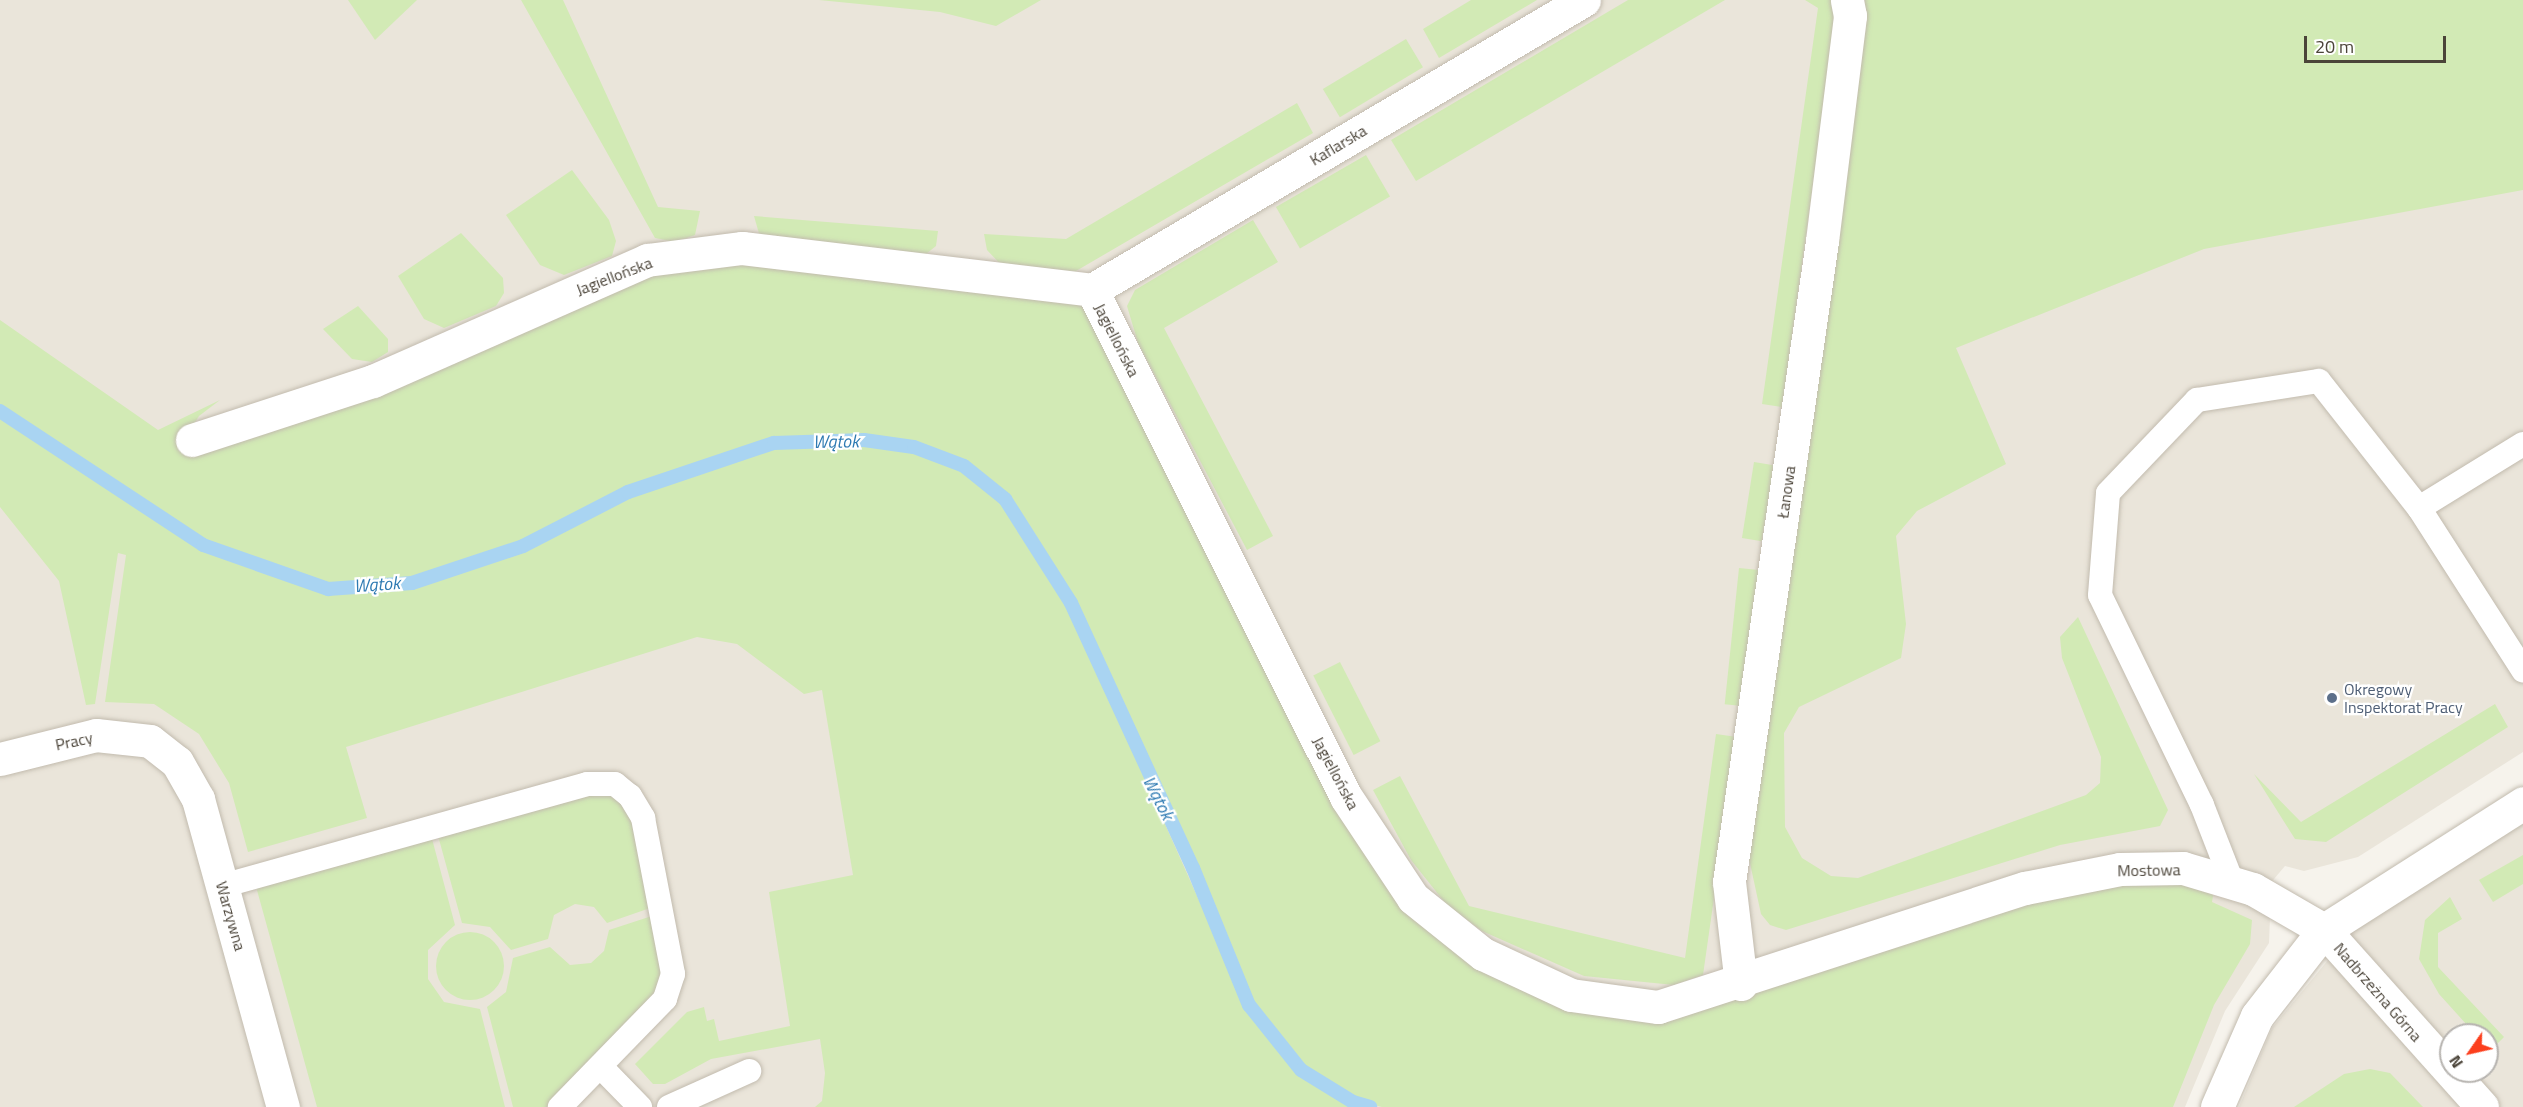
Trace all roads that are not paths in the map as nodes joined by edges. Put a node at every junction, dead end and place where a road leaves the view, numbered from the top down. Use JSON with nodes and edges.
{"nodes":[{"id":1,"x":1584,"y":0,"type":"edge"},
{"id":2,"x":1847,"y":0,"type":"edge"},
{"id":3,"x":1092,"y":290,"type":"junction"},
{"id":4,"x":192,"y":440,"type":"dead end"},
{"id":5,"x":2523,"y":444,"type":"edge"},
{"id":6,"x":2419,"y":508,"type":"junction"},
{"id":7,"x":2523,"y":670,"type":"edge"},
{"id":8,"x":150,"y":741,"type":"joint"},
{"id":9,"x":0,"y":759,"type":"edge"},
{"id":10,"x":2523,"y":803,"type":"edge"},
{"id":11,"x":2232,"y":882,"type":"junction"},
{"id":12,"x":222,"y":886,"type":"junction"},
{"id":13,"x":2324,"y":930,"type":"junction"},
{"id":14,"x":1741,"y":984,"type":"junction"},
{"id":15,"x":601,"y":1067,"type":"junction"},
{"id":16,"x":748,"y":1071,"type":"dead end"},
{"id":17,"x":283,"y":1107,"type":"edge"},
{"id":18,"x":560,"y":1107,"type":"edge"},
{"id":19,"x":640,"y":1107,"type":"edge"},
{"id":20,"x":669,"y":1107,"type":"edge"},
{"id":21,"x":2217,"y":1107,"type":"edge"},
{"id":22,"x":2482,"y":1107,"type":"edge"}],
"edges":[{"from":1,"to":3,"type":"street","name":"Kaflarska"},
{"from":2,"to":14,"type":"street","name":"Łanowa"},
{"from":3,"to":4,"type":"street","name":"Jagiellońska"},
{"from":3,"to":14,"type":"street","name":"Jagiellońska"},
{"from":5,"to":6,"type":"lane"},
{"from":6,"to":7,"type":"lane"},
{"from":6,"to":11,"type":"lane"},
{"from":8,"to":9,"type":"street","name":"Pracy"},
{"from":8,"to":12,"type":"street","name":"Warzywna"},
{"from":10,"to":13,"type":"street"},
{"from":11,"to":13,"type":"street","name":"Mostowa"},
{"from":11,"to":14,"type":"street","name":"Mostowa"},
{"from":12,"to":15,"type":"lane"},
{"from":12,"to":17,"type":"street","name":"Warzywna"},
{"from":13,"to":21,"type":"street"},
{"from":13,"to":22,"type":"street","name":"Nadbrzeżna Górna"},
{"from":15,"to":18,"type":"lane"},
{"from":15,"to":19,"type":"lane"},
{"from":16,"to":20,"type":"lane"}]}
